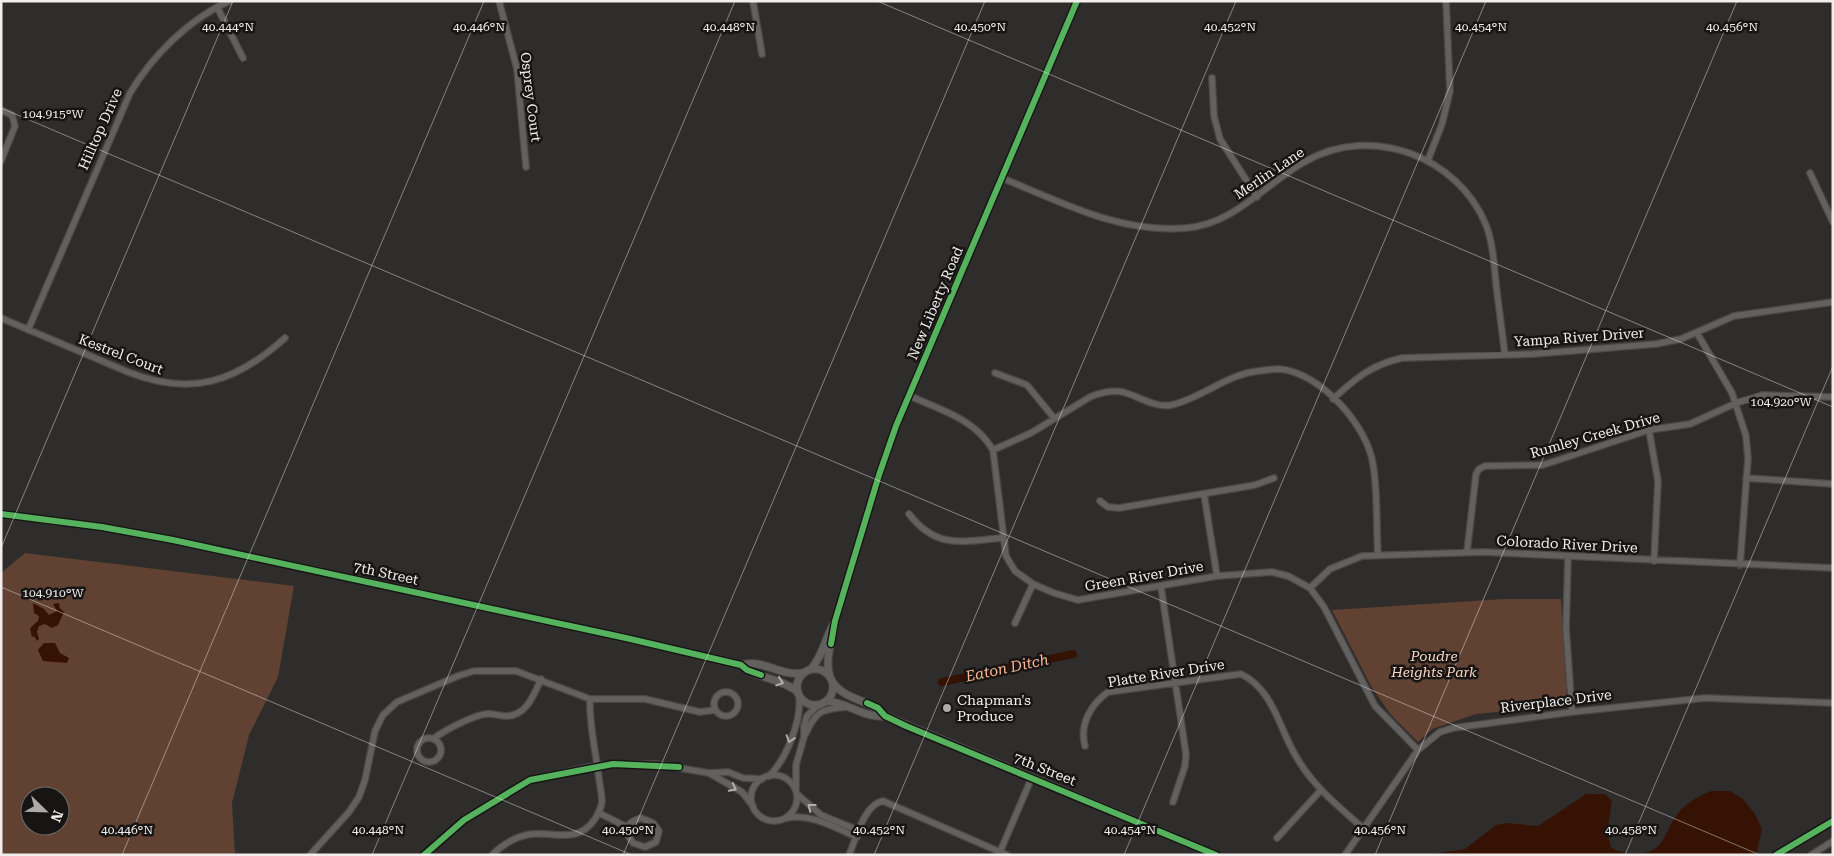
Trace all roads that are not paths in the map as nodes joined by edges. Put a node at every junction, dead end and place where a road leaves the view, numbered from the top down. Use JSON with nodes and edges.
{"nodes":[{"id":1,"x":229,"y":1,"type":"edge"},
{"id":2,"x":499,"y":1,"type":"edge"},
{"id":3,"x":753,"y":1,"type":"edge"},
{"id":4,"x":1077,"y":1,"type":"edge"},
{"id":5,"x":1446,"y":1,"type":"edge"},
{"id":6,"x":217,"y":7,"type":"junction"},
{"id":7,"x":762,"y":54,"type":"dead end"},
{"id":8,"x":243,"y":58,"type":"dead end"},
{"id":9,"x":1212,"y":78,"type":"dead end"},
{"id":10,"x":1,"y":110,"type":"edge"},
{"id":11,"x":1428,"y":160,"type":"junction"},
{"id":12,"x":1,"y":161,"type":"edge"},
{"id":13,"x":526,"y":167,"type":"dead end"},
{"id":14,"x":1810,"y":173,"type":"dead end"},
{"id":15,"x":1002,"y":178,"type":"junction"},
{"id":16,"x":1257,"y":197,"type":"junction"},
{"id":17,"x":1833,"y":222,"type":"edge"},
{"id":18,"x":1833,"y":302,"type":"edge"},
{"id":19,"x":1,"y":318,"type":"edge"},
{"id":20,"x":28,"y":330,"type":"junction"},
{"id":21,"x":1697,"y":333,"type":"junction"},
{"id":22,"x":285,"y":338,"type":"dead end"},
{"id":23,"x":1505,"y":355,"type":"junction"},
{"id":24,"x":995,"y":372,"type":"dead end"},
{"id":25,"x":910,"y":396,"type":"junction"},
{"id":26,"x":1833,"y":397,"type":"edge"},
{"id":27,"x":1333,"y":399,"type":"junction"},
{"id":28,"x":1736,"y":403,"type":"junction"},
{"id":29,"x":1054,"y":418,"type":"junction"},
{"id":30,"x":1649,"y":430,"type":"junction"},
{"id":31,"x":993,"y":450,"type":"junction"},
{"id":32,"x":1274,"y":478,"type":"dead end"},
{"id":33,"x":1746,"y":478,"type":"junction"},
{"id":34,"x":1833,"y":484,"type":"edge"},
{"id":35,"x":1204,"y":494,"type":"junction"},
{"id":36,"x":1100,"y":501,"type":"dead end"},
{"id":37,"x":1,"y":514,"type":"edge"},
{"id":38,"x":909,"y":514,"type":"dead end"},
{"id":39,"x":1003,"y":538,"type":"junction"},
{"id":40,"x":1467,"y":552,"type":"junction"},
{"id":41,"x":1378,"y":555,"type":"junction"},
{"id":42,"x":1568,"y":557,"type":"junction"},
{"id":43,"x":1654,"y":561,"type":"junction"},
{"id":44,"x":1740,"y":565,"type":"junction"},
{"id":45,"x":1833,"y":568,"type":"edge"},
{"id":46,"x":1217,"y":576,"type":"junction"},
{"id":47,"x":1033,"y":584,"type":"junction"},
{"id":48,"x":1161,"y":587,"type":"junction"},
{"id":49,"x":1310,"y":588,"type":"junction"},
{"id":50,"x":835,"y":621,"type":"junction"},
{"id":51,"x":1015,"y":623,"type":"dead end"},
{"id":52,"x":741,"y":665,"type":"junction"},
{"id":53,"x":812,"y":669,"type":"junction"},
{"id":54,"x":804,"y":673,"type":"junction"},
{"id":55,"x":541,"y":679,"type":"junction"},
{"id":56,"x":831,"y":679,"type":"junction"},
{"id":57,"x":1175,"y":683,"type":"junction"},
{"id":58,"x":798,"y":694,"type":"junction"},
{"id":59,"x":590,"y":699,"type":"junction"},
{"id":60,"x":826,"y":701,"type":"junction"},
{"id":61,"x":1833,"y":703,"type":"edge"},
{"id":62,"x":818,"y":705,"type":"junction"},
{"id":63,"x":850,"y":707,"type":"junction"},
{"id":64,"x":715,"y":710,"type":"junction"},
{"id":65,"x":1572,"y":712,"type":"junction"},
{"id":66,"x":885,"y":716,"type":"junction"},
{"id":67,"x":804,"y":737,"type":"junction"},
{"id":68,"x":433,"y":739,"type":"junction"},
{"id":69,"x":1085,"y":746,"type":"dead end"},
{"id":70,"x":1418,"y":750,"type":"junction"},
{"id":71,"x":598,"y":765,"type":"junction"},
{"id":72,"x":709,"y":773,"type":"junction"},
{"id":73,"x":768,"y":776,"type":"junction"},
{"id":74,"x":1032,"y":778,"type":"junction"},
{"id":75,"x":762,"y":779,"type":"junction"},
{"id":76,"x":1322,"y":790,"type":"junction"},
{"id":77,"x":796,"y":792,"type":"junction"},
{"id":78,"x":1172,"y":802,"type":"dead end"},
{"id":79,"x":753,"y":806,"type":"junction"},
{"id":80,"x":599,"y":814,"type":"junction"},
{"id":81,"x":785,"y":818,"type":"junction"},
{"id":82,"x":627,"y":827,"type":"junction"},
{"id":83,"x":1363,"y":828,"type":"junction"},
{"id":84,"x":858,"y":834,"type":"junction"},
{"id":85,"x":1277,"y":838,"type":"dead end"},
{"id":86,"x":1833,"y":841,"type":"edge"},
{"id":87,"x":1000,"y":852,"type":"junction"},
{"id":88,"x":310,"y":855,"type":"edge"},
{"id":89,"x":424,"y":855,"type":"edge"},
{"id":90,"x":492,"y":855,"type":"edge"},
{"id":91,"x":849,"y":855,"type":"edge"},
{"id":92,"x":1007,"y":855,"type":"edge"},
{"id":93,"x":1216,"y":855,"type":"edge"},
{"id":94,"x":1344,"y":855,"type":"edge"},
{"id":95,"x":1811,"y":855,"type":"edge"}],
"edges":[{"from":1,"to":6,"type":"street","name":"Hilltop Drive"},
{"from":2,"to":13,"type":"street","name":"Osprey Court"},
{"from":3,"to":7,"type":"street"},
{"from":4,"to":15,"type":"street","name":"New Liberty Road"},
{"from":5,"to":11,"type":"street"},
{"from":6,"to":8,"type":"street"},
{"from":6,"to":20,"type":"street","name":"Hilltop Drive"},
{"from":9,"to":16,"type":"street"},
{"from":10,"to":12,"type":"street"},
{"from":11,"to":16,"type":"street","name":"Merlin Lane"},
{"from":11,"to":23,"type":"street","name":"Merlin Lane"},
{"from":14,"to":17,"type":"street"},
{"from":15,"to":16,"type":"street","name":"Merlin Lane"},
{"from":15,"to":25,"type":"street","name":"New Liberty Road"},
{"from":18,"to":21,"type":"street","name":"Yampa River Driver"},
{"from":19,"to":20,"type":"street","name":"Kestrel Court"},
{"from":20,"to":22,"type":"street","name":"Kestrel Court"},
{"from":21,"to":23,"type":"street","name":"Yampa River Driver"},
{"from":21,"to":28,"type":"street"},
{"from":23,"to":27,"type":"street","name":"Yampa River Driver"},
{"from":24,"to":29,"type":"street"},
{"from":25,"to":31,"type":"street","name":"Green River Drive"},
{"from":25,"to":50,"type":"street","name":"New Liberty Road"},
{"from":26,"to":28,"type":"street","name":"Rumley Creek Drive"},
{"from":27,"to":29,"type":"street"},
{"from":27,"to":41,"type":"street"},
{"from":28,"to":30,"type":"street","name":"Rumley Creek Drive"},
{"from":28,"to":33,"type":"street"},
{"from":29,"to":31,"type":"street"},
{"from":30,"to":40,"type":"street","name":"Rumley Creek Drive"},
{"from":30,"to":43,"type":"street"},
{"from":31,"to":39,"type":"street","name":"Green River Drive"},
{"from":32,"to":35,"type":"street"},
{"from":33,"to":34,"type":"street"},
{"from":33,"to":44,"type":"street"},
{"from":35,"to":36,"type":"street"},
{"from":35,"to":46,"type":"street"},
{"from":37,"to":52,"type":"street","name":"7th Street"},
{"from":38,"to":39,"type":"street"},
{"from":39,"to":47,"type":"street","name":"Green River Drive"},
{"from":40,"to":41,"type":"street","name":"Colorado River Drive"},
{"from":40,"to":42,"type":"street","name":"Colorado River Drive"},
{"from":41,"to":49,"type":"street","name":"Colorado River Drive"},
{"from":42,"to":43,"type":"street","name":"Colorado River Drive"},
{"from":42,"to":65,"type":"street"},
{"from":43,"to":44,"type":"street","name":"Colorado River Drive"},
{"from":44,"to":45,"type":"street","name":"Colorado River Drive"},
{"from":46,"to":48,"type":"street","name":"Green River Drive"},
{"from":46,"to":49,"type":"street","name":"Green River Drive"},
{"from":47,"to":48,"type":"street","name":"Green River Drive"},
{"from":47,"to":51,"type":"street"},
{"from":48,"to":57,"type":"street"},
{"from":49,"to":70,"type":"street","name":"Green River Drive"},
{"from":50,"to":53,"type":"street","name":"New Liberty Road"},
{"from":50,"to":56,"type":"street","name":"New Liberty Road"},
{"from":52,"to":54,"type":"street","name":"7th Street"},
{"from":52,"to":58,"type":"street","name":"7th Street","one_way":true},
{"from":53,"to":54,"type":"street"},
{"from":53,"to":56,"type":"street"},
{"from":54,"to":58,"type":"street"},
{"from":55,"to":59,"type":"street"},
{"from":55,"to":68,"type":"street"},
{"from":55,"to":88,"type":"street"},
{"from":56,"to":60,"type":"street"},
{"from":56,"to":66,"type":"street","name":"7th Street"},
{"from":57,"to":69,"type":"street","name":"Platte River Drive"},
{"from":57,"to":76,"type":"street","name":"Platte River Drive"},
{"from":57,"to":78,"type":"street"},
{"from":58,"to":62,"type":"street"},
{"from":58,"to":73,"type":"street","one_way":true},
{"from":59,"to":64,"type":"street"},
{"from":59,"to":71,"type":"street"},
{"from":60,"to":62,"type":"street"},
{"from":60,"to":63,"type":"street","name":"7th Street"},
{"from":61,"to":65,"type":"street","name":"Riverplace Drive"},
{"from":62,"to":67,"type":"street"},
{"from":63,"to":66,"type":"street","name":"7th Street"},
{"from":63,"to":67,"type":"street"},
{"from":64,"to":64,"type":"street"},
{"from":65,"to":70,"type":"street","name":"Riverplace Drive"},
{"from":66,"to":74,"type":"street","name":"7th Street"},
{"from":67,"to":77,"type":"street"},
{"from":68,"to":68,"type":"street"},
{"from":70,"to":83,"type":"street","name":"Riverplace Drive"},
{"from":71,"to":72,"type":"street"},
{"from":71,"to":80,"type":"street"},
{"from":71,"to":89,"type":"street"},
{"from":72,"to":75,"type":"street"},
{"from":72,"to":79,"type":"street","one_way":true},
{"from":73,"to":75,"type":"street"},
{"from":73,"to":77,"type":"street"},
{"from":74,"to":87,"type":"street"},
{"from":74,"to":93,"type":"street","name":"7th Street"},
{"from":75,"to":79,"type":"street"},
{"from":76,"to":83,"type":"street","name":"Platte River Drive"},
{"from":76,"to":85,"type":"street"},
{"from":77,"to":81,"type":"street"},
{"from":84,"to":77,"type":"street","one_way":true},
{"from":79,"to":81,"type":"street"},
{"from":80,"to":82,"type":"street"},
{"from":80,"to":90,"type":"street"},
{"from":81,"to":84,"type":"street"},
{"from":82,"to":82,"type":"street"},
{"from":83,"to":94,"type":"street","name":"Riverplace Drive"},
{"from":84,"to":87,"type":"street"},
{"from":84,"to":91,"type":"street"},
{"from":86,"to":95,"type":"street"},
{"from":87,"to":92,"type":"street"}]}
